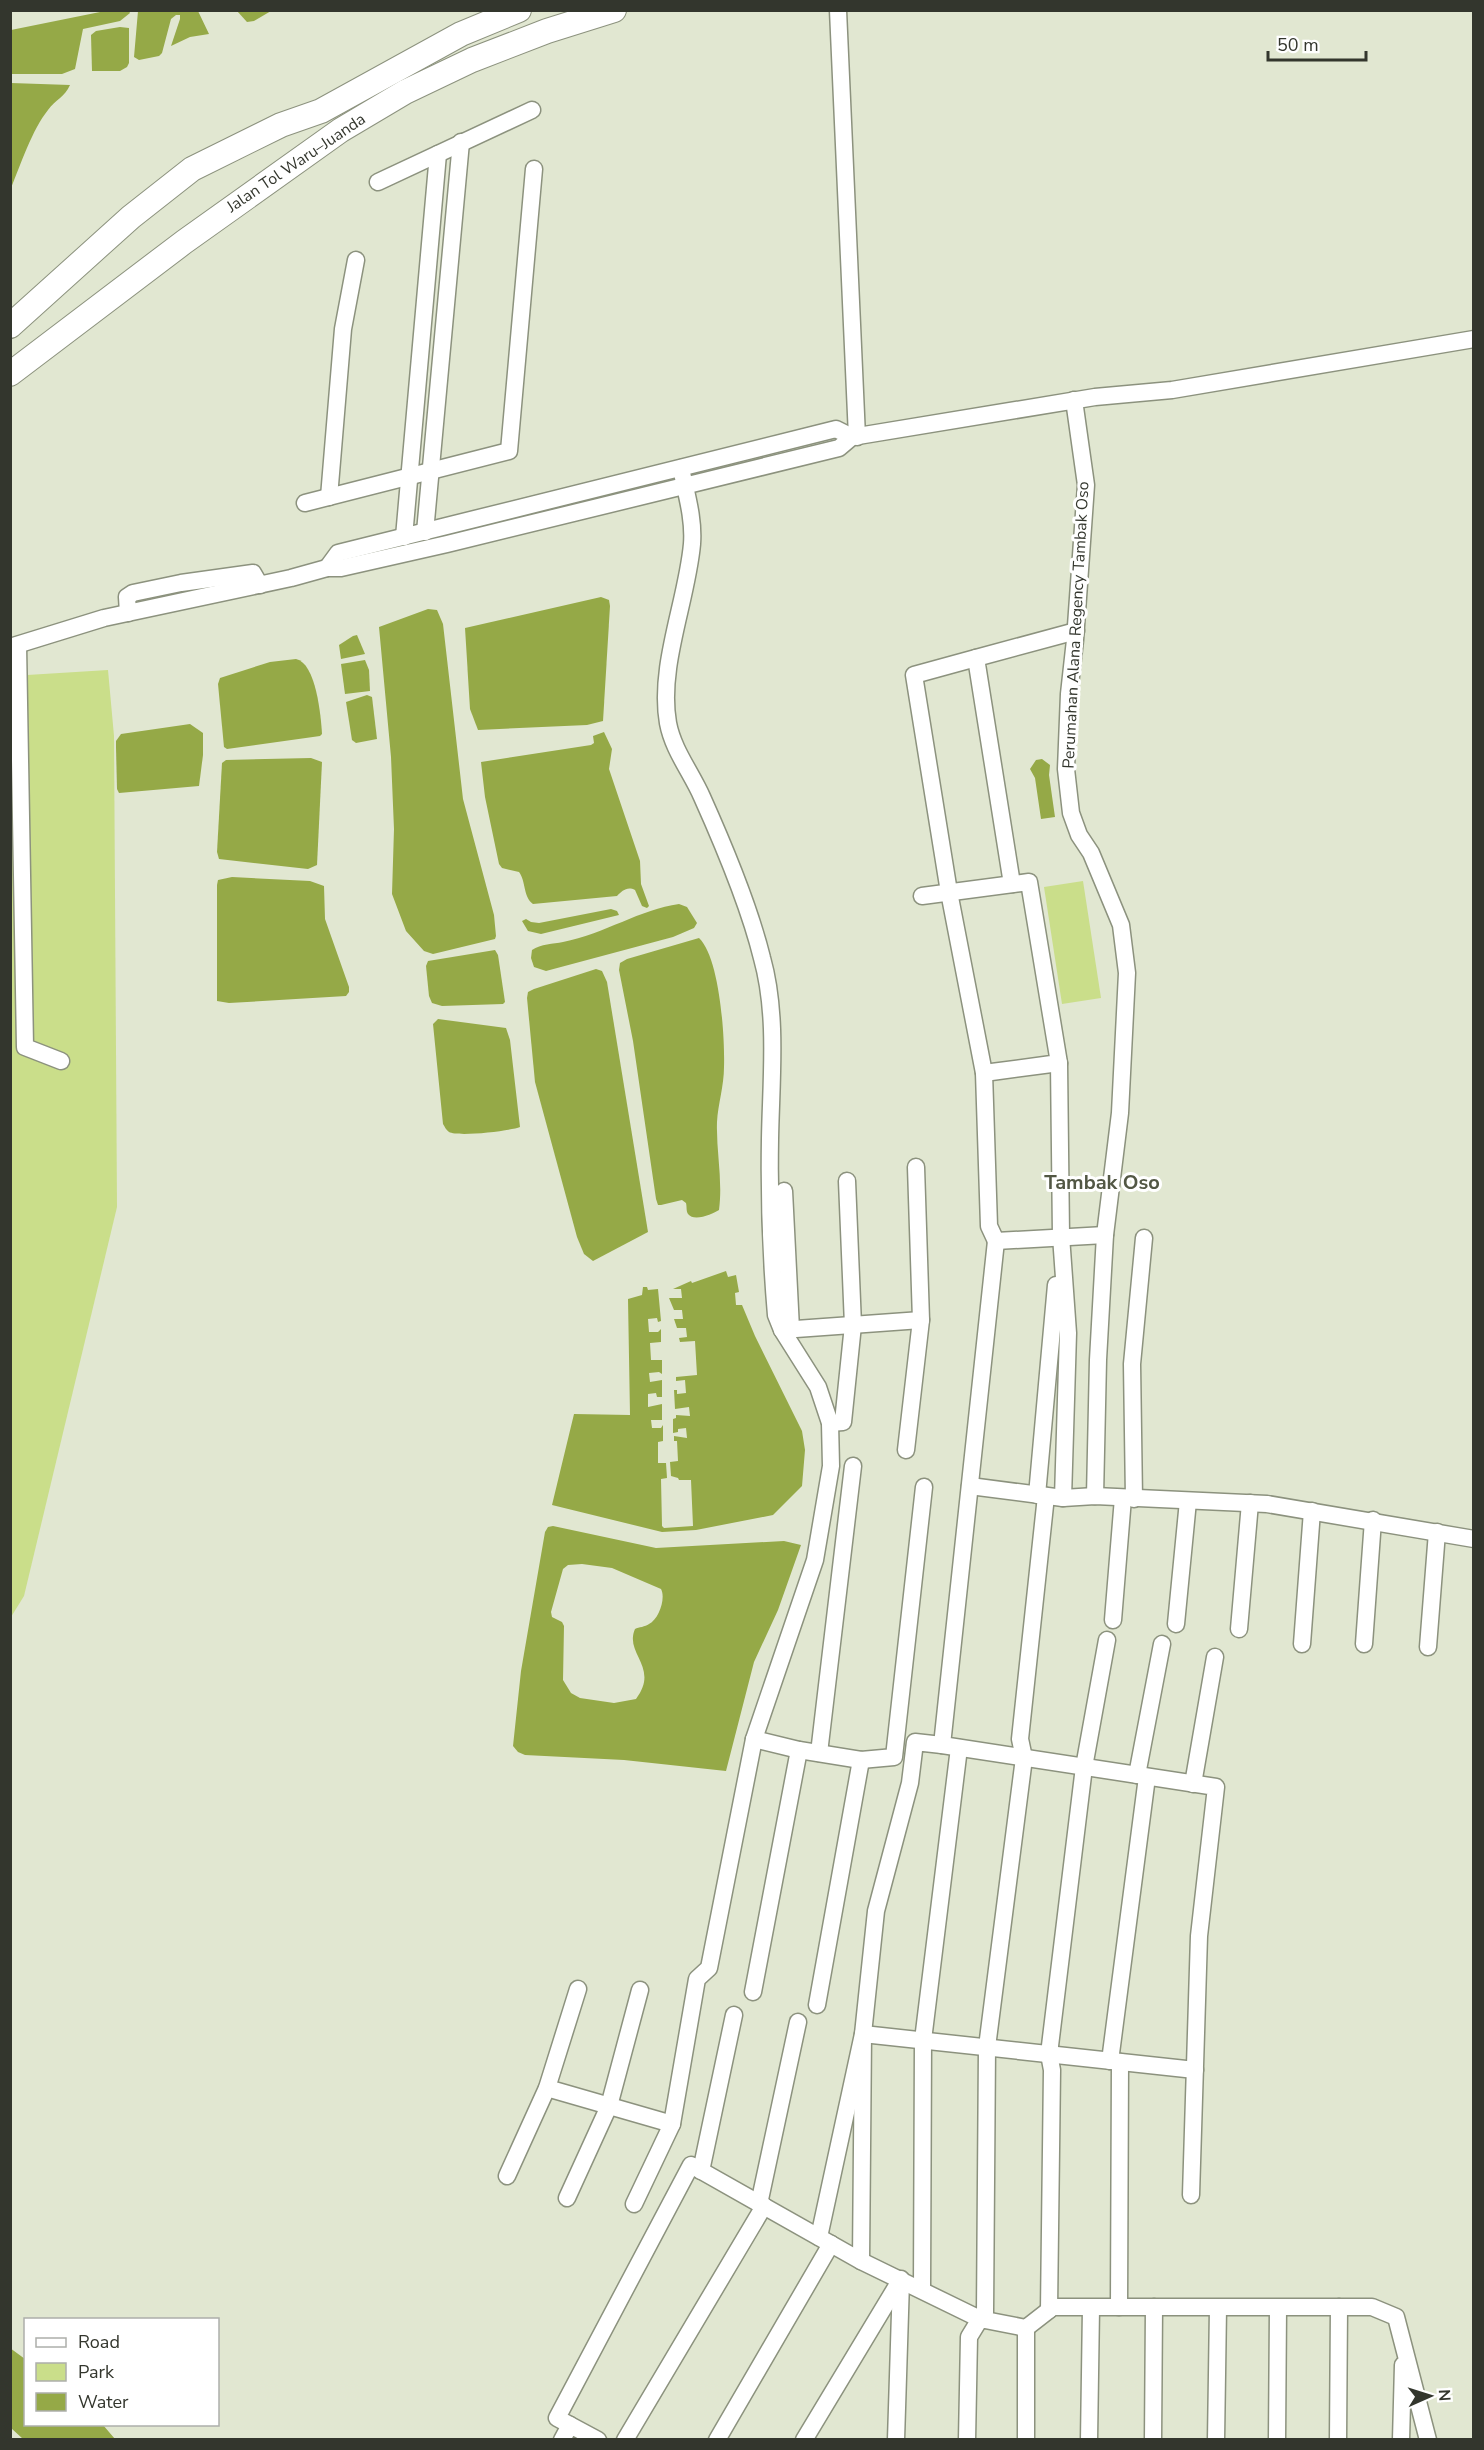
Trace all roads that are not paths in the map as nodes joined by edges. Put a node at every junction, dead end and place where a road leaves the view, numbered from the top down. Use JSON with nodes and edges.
{"nodes":[{"id":1,"x":519,"y":10,"type":"edge"},
{"id":2,"x":615,"y":10,"type":"edge"},
{"id":3,"x":838,"y":10,"type":"edge"},
{"id":4,"x":532,"y":110,"type":"dead end"},
{"id":5,"x":461,"y":142,"type":"junction"},
{"id":6,"x":438,"y":154,"type":"junction"},
{"id":7,"x":534,"y":169,"type":"dead end"},
{"id":8,"x":378,"y":182,"type":"dead end"},
{"id":9,"x":356,"y":260,"type":"dead end"},
{"id":10,"x":10,"y":326,"type":"edge"},
{"id":11,"x":1473,"y":339,"type":"edge"},
{"id":12,"x":10,"y":374,"type":"edge"},
{"id":13,"x":1074,"y":400,"type":"junction"},
{"id":14,"x":855,"y":437,"type":"junction"},
{"id":15,"x":681,"y":468,"type":"junction"},
{"id":16,"x":432,"y":470,"type":"junction"},
{"id":17,"x":411,"y":475,"type":"junction"},
{"id":18,"x":685,"y":486,"type":"junction"},
{"id":19,"x":329,"y":497,"type":"junction"},
{"id":20,"x":305,"y":503,"type":"dead end"},
{"id":21,"x":425,"y":532,"type":"junction"},
{"id":22,"x":404,"y":537,"type":"junction"},
{"id":23,"x":327,"y":568,"type":"junction"},
{"id":24,"x":1076,"y":631,"type":"junction"},
{"id":25,"x":14,"y":646,"type":"edge"},
{"id":26,"x":976,"y":658,"type":"junction"},
{"id":27,"x":1020,"y":883,"type":"junction"},
{"id":28,"x":949,"y":892,"type":"junction"},
{"id":29,"x":922,"y":896,"type":"dead end"},
{"id":30,"x":61,"y":1061,"type":"dead end"},
{"id":31,"x":1059,"y":1063,"type":"junction"},
{"id":32,"x":984,"y":1073,"type":"junction"},
{"id":33,"x":916,"y":1167,"type":"dead end"},
{"id":34,"x":848,"y":1181,"type":"dead end"},
{"id":35,"x":784,"y":1191,"type":"dead end"},
{"id":36,"x":1105,"y":1235,"type":"junction"},
{"id":37,"x":1060,"y":1236,"type":"junction"},
{"id":38,"x":1144,"y":1238,"type":"dead end"},
{"id":39,"x":996,"y":1241,"type":"junction"},
{"id":40,"x":921,"y":1320,"type":"junction"},
{"id":41,"x":854,"y":1325,"type":"junction"},
{"id":42,"x":786,"y":1330,"type":"junction"},
{"id":43,"x":830,"y":1423,"type":"junction"},
{"id":44,"x":906,"y":1450,"type":"dead end"},
{"id":45,"x":853,"y":1466,"type":"dead end"},
{"id":46,"x":970,"y":1486,"type":"junction"},
{"id":47,"x":924,"y":1487,"type":"dead end"},
{"id":48,"x":1048,"y":1496,"type":"junction"},
{"id":49,"x":1095,"y":1496,"type":"junction"},
{"id":50,"x":1129,"y":1498,"type":"junction"},
{"id":51,"x":1188,"y":1501,"type":"junction"},
{"id":52,"x":1250,"y":1503,"type":"junction"},
{"id":53,"x":1312,"y":1510,"type":"junction"},
{"id":54,"x":1373,"y":1521,"type":"junction"},
{"id":55,"x":1437,"y":1532,"type":"junction"},
{"id":56,"x":1473,"y":1539,"type":"edge"},
{"id":57,"x":1113,"y":1620,"type":"dead end"},
{"id":58,"x":1176,"y":1624,"type":"dead end"},
{"id":59,"x":1239,"y":1629,"type":"dead end"},
{"id":60,"x":1107,"y":1640,"type":"dead end"},
{"id":61,"x":1162,"y":1644,"type":"dead end"},
{"id":62,"x":1302,"y":1644,"type":"dead end"},
{"id":63,"x":1364,"y":1644,"type":"dead end"},
{"id":64,"x":1428,"y":1647,"type":"dead end"},
{"id":65,"x":1215,"y":1657,"type":"dead end"},
{"id":66,"x":754,"y":1739,"type":"junction"},
{"id":67,"x":942,"y":1745,"type":"junction"},
{"id":68,"x":959,"y":1748,"type":"junction"},
{"id":69,"x":799,"y":1750,"type":"junction"},
{"id":70,"x":819,"y":1753,"type":"junction"},
{"id":71,"x":1024,"y":1758,"type":"junction"},
{"id":72,"x":861,"y":1760,"type":"junction"},
{"id":73,"x":1084,"y":1767,"type":"junction"},
{"id":74,"x":1142,"y":1776,"type":"junction"},
{"id":75,"x":1193,"y":1784,"type":"junction"},
{"id":76,"x":578,"y":1989,"type":"dead end"},
{"id":77,"x":640,"y":1990,"type":"dead end"},
{"id":78,"x":753,"y":1992,"type":"dead end"},
{"id":79,"x":817,"y":2005,"type":"dead end"},
{"id":80,"x":734,"y":2015,"type":"dead end"},
{"id":81,"x":798,"y":2022,"type":"dead end"},
{"id":82,"x":863,"y":2034,"type":"junction"},
{"id":83,"x":922,"y":2040,"type":"junction"},
{"id":84,"x":987,"y":2047,"type":"junction"},
{"id":85,"x":1049,"y":2054,"type":"junction"},
{"id":86,"x":1115,"y":2062,"type":"junction"},
{"id":87,"x":1195,"y":2070,"type":"junction"},
{"id":88,"x":547,"y":2088,"type":"junction"},
{"id":89,"x":609,"y":2106,"type":"junction"},
{"id":90,"x":672,"y":2124,"type":"junction"},
{"id":91,"x":702,"y":2171,"type":"junction"},
{"id":92,"x":507,"y":2176,"type":"dead end"},
{"id":93,"x":1191,"y":2195,"type":"dead end"},
{"id":94,"x":567,"y":2199,"type":"dead end"},
{"id":95,"x":634,"y":2204,"type":"dead end"},
{"id":96,"x":761,"y":2205,"type":"junction"},
{"id":97,"x":825,"y":2240,"type":"junction"},
{"id":98,"x":861,"y":2261,"type":"junction"},
{"id":99,"x":901,"y":2279,"type":"junction"},
{"id":100,"x":922,"y":2289,"type":"junction"},
{"id":101,"x":1091,"y":2307,"type":"junction"},
{"id":102,"x":1119,"y":2307,"type":"junction"},
{"id":103,"x":1154,"y":2307,"type":"junction"},
{"id":104,"x":1339,"y":2307,"type":"junction"},
{"id":105,"x":1218,"y":2308,"type":"junction"},
{"id":106,"x":1278,"y":2308,"type":"junction"},
{"id":107,"x":1049,"y":2310,"type":"junction"},
{"id":108,"x":980,"y":2319,"type":"junction"},
{"id":109,"x":1026,"y":2328,"type":"junction"},
{"id":110,"x":1404,"y":2343,"type":"junction"},
{"id":111,"x":896,"y":2422,"type":"junction"},
{"id":112,"x":566,"y":2432,"type":"edge"},
{"id":113,"x":598,"y":2439,"type":"edge"},
{"id":114,"x":626,"y":2439,"type":"edge"},
{"id":115,"x":717,"y":2439,"type":"edge"},
{"id":116,"x":804,"y":2439,"type":"edge"},
{"id":117,"x":887,"y":2439,"type":"edge"},
{"id":118,"x":896,"y":2439,"type":"edge"},
{"id":119,"x":967,"y":2439,"type":"edge"},
{"id":120,"x":1026,"y":2439,"type":"edge"},
{"id":121,"x":1089,"y":2439,"type":"edge"},
{"id":122,"x":1153,"y":2439,"type":"edge"},
{"id":123,"x":1216,"y":2439,"type":"edge"},
{"id":124,"x":1277,"y":2439,"type":"edge"},
{"id":125,"x":1338,"y":2439,"type":"edge"},
{"id":126,"x":1401,"y":2439,"type":"edge"},
{"id":127,"x":1428,"y":2439,"type":"edge"}],
"edges":[{"from":1,"to":10,"type":"highway","name":"Jalan Tol Waru–Juanda"},
{"from":2,"to":12,"type":"highway","name":"Jalan Tol Waru–Juanda"},
{"from":3,"to":14,"type":"street"},
{"from":4,"to":5,"type":"street"},
{"from":5,"to":6,"type":"street"},
{"from":5,"to":16,"type":"street"},
{"from":6,"to":8,"type":"street"},
{"from":6,"to":17,"type":"street"},
{"from":7,"to":16,"type":"street"},
{"from":9,"to":19,"type":"street"},
{"from":11,"to":13,"type":"street"},
{"from":13,"to":14,"type":"street"},
{"from":13,"to":24,"type":"street","name":"Perumahan Alana Regency Tambak Oso"},
{"from":14,"to":15,"type":"street"},
{"from":14,"to":18,"type":"street"},
{"from":15,"to":18,"type":"street"},
{"from":15,"to":21,"type":"street"},
{"from":16,"to":17,"type":"street"},
{"from":16,"to":21,"type":"street"},
{"from":17,"to":19,"type":"street"},
{"from":17,"to":22,"type":"street"},
{"from":18,"to":23,"type":"street"},
{"from":18,"to":42,"type":"street"},
{"from":19,"to":20,"type":"street"},
{"from":21,"to":22,"type":"street"},
{"from":22,"to":23,"type":"street"},
{"from":23,"to":25,"type":"street"},
{"from":24,"to":26,"type":"street"},
{"from":24,"to":36,"type":"street","name":"Perumahan Alana Regency Tambak Oso"},
{"from":25,"to":30,"type":"street"},
{"from":26,"to":27,"type":"street"},
{"from":26,"to":28,"type":"street"},
{"from":27,"to":28,"type":"street"},
{"from":27,"to":31,"type":"street"},
{"from":28,"to":29,"type":"street"},
{"from":28,"to":32,"type":"street"},
{"from":31,"to":32,"type":"street"},
{"from":31,"to":37,"type":"street"},
{"from":32,"to":39,"type":"street"},
{"from":33,"to":40,"type":"street"},
{"from":34,"to":41,"type":"street"},
{"from":35,"to":42,"type":"street"},
{"from":36,"to":37,"type":"street"},
{"from":36,"to":49,"type":"street","name":"Perumahan Alana Regency Tambak Oso"},
{"from":37,"to":39,"type":"street"},
{"from":37,"to":48,"type":"street"},
{"from":37,"to":48,"type":"street"},
{"from":38,"to":50,"type":"street"},
{"from":39,"to":46,"type":"street"},
{"from":40,"to":41,"type":"street"},
{"from":40,"to":44,"type":"street"},
{"from":41,"to":42,"type":"street"},
{"from":41,"to":43,"type":"street"},
{"from":42,"to":43,"type":"street"},
{"from":43,"to":66,"type":"street"},
{"from":45,"to":70,"type":"street"},
{"from":46,"to":48,"type":"street"},
{"from":46,"to":67,"type":"street"},
{"from":47,"to":72,"type":"street"},
{"from":48,"to":49,"type":"street"},
{"from":48,"to":71,"type":"street"},
{"from":49,"to":50,"type":"street"},
{"from":50,"to":51,"type":"street"},
{"from":50,"to":57,"type":"street"},
{"from":51,"to":52,"type":"street"},
{"from":51,"to":58,"type":"street"},
{"from":52,"to":53,"type":"street"},
{"from":52,"to":59,"type":"street"},
{"from":53,"to":54,"type":"street"},
{"from":53,"to":62,"type":"street"},
{"from":54,"to":55,"type":"street"},
{"from":54,"to":63,"type":"street"},
{"from":55,"to":56,"type":"street"},
{"from":55,"to":64,"type":"street"},
{"from":60,"to":73,"type":"street"},
{"from":61,"to":74,"type":"street"},
{"from":65,"to":75,"type":"street"},
{"from":66,"to":69,"type":"street"},
{"from":66,"to":90,"type":"street"},
{"from":67,"to":68,"type":"street"},
{"from":67,"to":82,"type":"street"},
{"from":68,"to":71,"type":"street"},
{"from":68,"to":83,"type":"street"},
{"from":69,"to":70,"type":"street"},
{"from":69,"to":78,"type":"street"},
{"from":70,"to":72,"type":"street"},
{"from":71,"to":73,"type":"street"},
{"from":71,"to":84,"type":"street"},
{"from":72,"to":79,"type":"street"},
{"from":73,"to":74,"type":"street"},
{"from":73,"to":85,"type":"street"},
{"from":74,"to":75,"type":"street"},
{"from":74,"to":86,"type":"street"},
{"from":75,"to":87,"type":"street"},
{"from":76,"to":88,"type":"street"},
{"from":77,"to":89,"type":"street"},
{"from":80,"to":91,"type":"street"},
{"from":81,"to":96,"type":"street"},
{"from":82,"to":83,"type":"street"},
{"from":82,"to":97,"type":"street"},
{"from":82,"to":98,"type":"street"},
{"from":83,"to":84,"type":"street"},
{"from":83,"to":100,"type":"street"},
{"from":84,"to":85,"type":"street"},
{"from":84,"to":108,"type":"street"},
{"from":85,"to":86,"type":"street"},
{"from":85,"to":107,"type":"street"},
{"from":86,"to":87,"type":"street"},
{"from":86,"to":102,"type":"street"},
{"from":87,"to":93,"type":"street"},
{"from":88,"to":89,"type":"street"},
{"from":88,"to":92,"type":"street"},
{"from":89,"to":90,"type":"street"},
{"from":89,"to":94,"type":"street"},
{"from":90,"to":95,"type":"street"},
{"from":91,"to":96,"type":"street"},
{"from":91,"to":112,"type":"street"},
{"from":96,"to":97,"type":"street"},
{"from":96,"to":114,"type":"street"},
{"from":97,"to":98,"type":"street"},
{"from":97,"to":115,"type":"street"},
{"from":98,"to":99,"type":"street"},
{"from":99,"to":100,"type":"street"},
{"from":99,"to":111,"type":"street"},
{"from":99,"to":116,"type":"street"},
{"from":100,"to":108,"type":"street"},
{"from":101,"to":102,"type":"street"},
{"from":101,"to":107,"type":"street"},
{"from":101,"to":121,"type":"street"},
{"from":102,"to":103,"type":"street"},
{"from":103,"to":105,"type":"street"},
{"from":103,"to":122,"type":"street"},
{"from":104,"to":106,"type":"street"},
{"from":104,"to":110,"type":"street"},
{"from":104,"to":125,"type":"street"},
{"from":105,"to":106,"type":"street"},
{"from":105,"to":123,"type":"street"},
{"from":106,"to":124,"type":"street"},
{"from":107,"to":109,"type":"street"},
{"from":108,"to":109,"type":"street"},
{"from":108,"to":119,"type":"street"},
{"from":109,"to":120,"type":"street"},
{"from":110,"to":126,"type":"street"},
{"from":110,"to":127,"type":"street"},
{"from":111,"to":117,"type":"street"},
{"from":111,"to":118,"type":"street"},
{"from":112,"to":113,"type":"street"}]}
